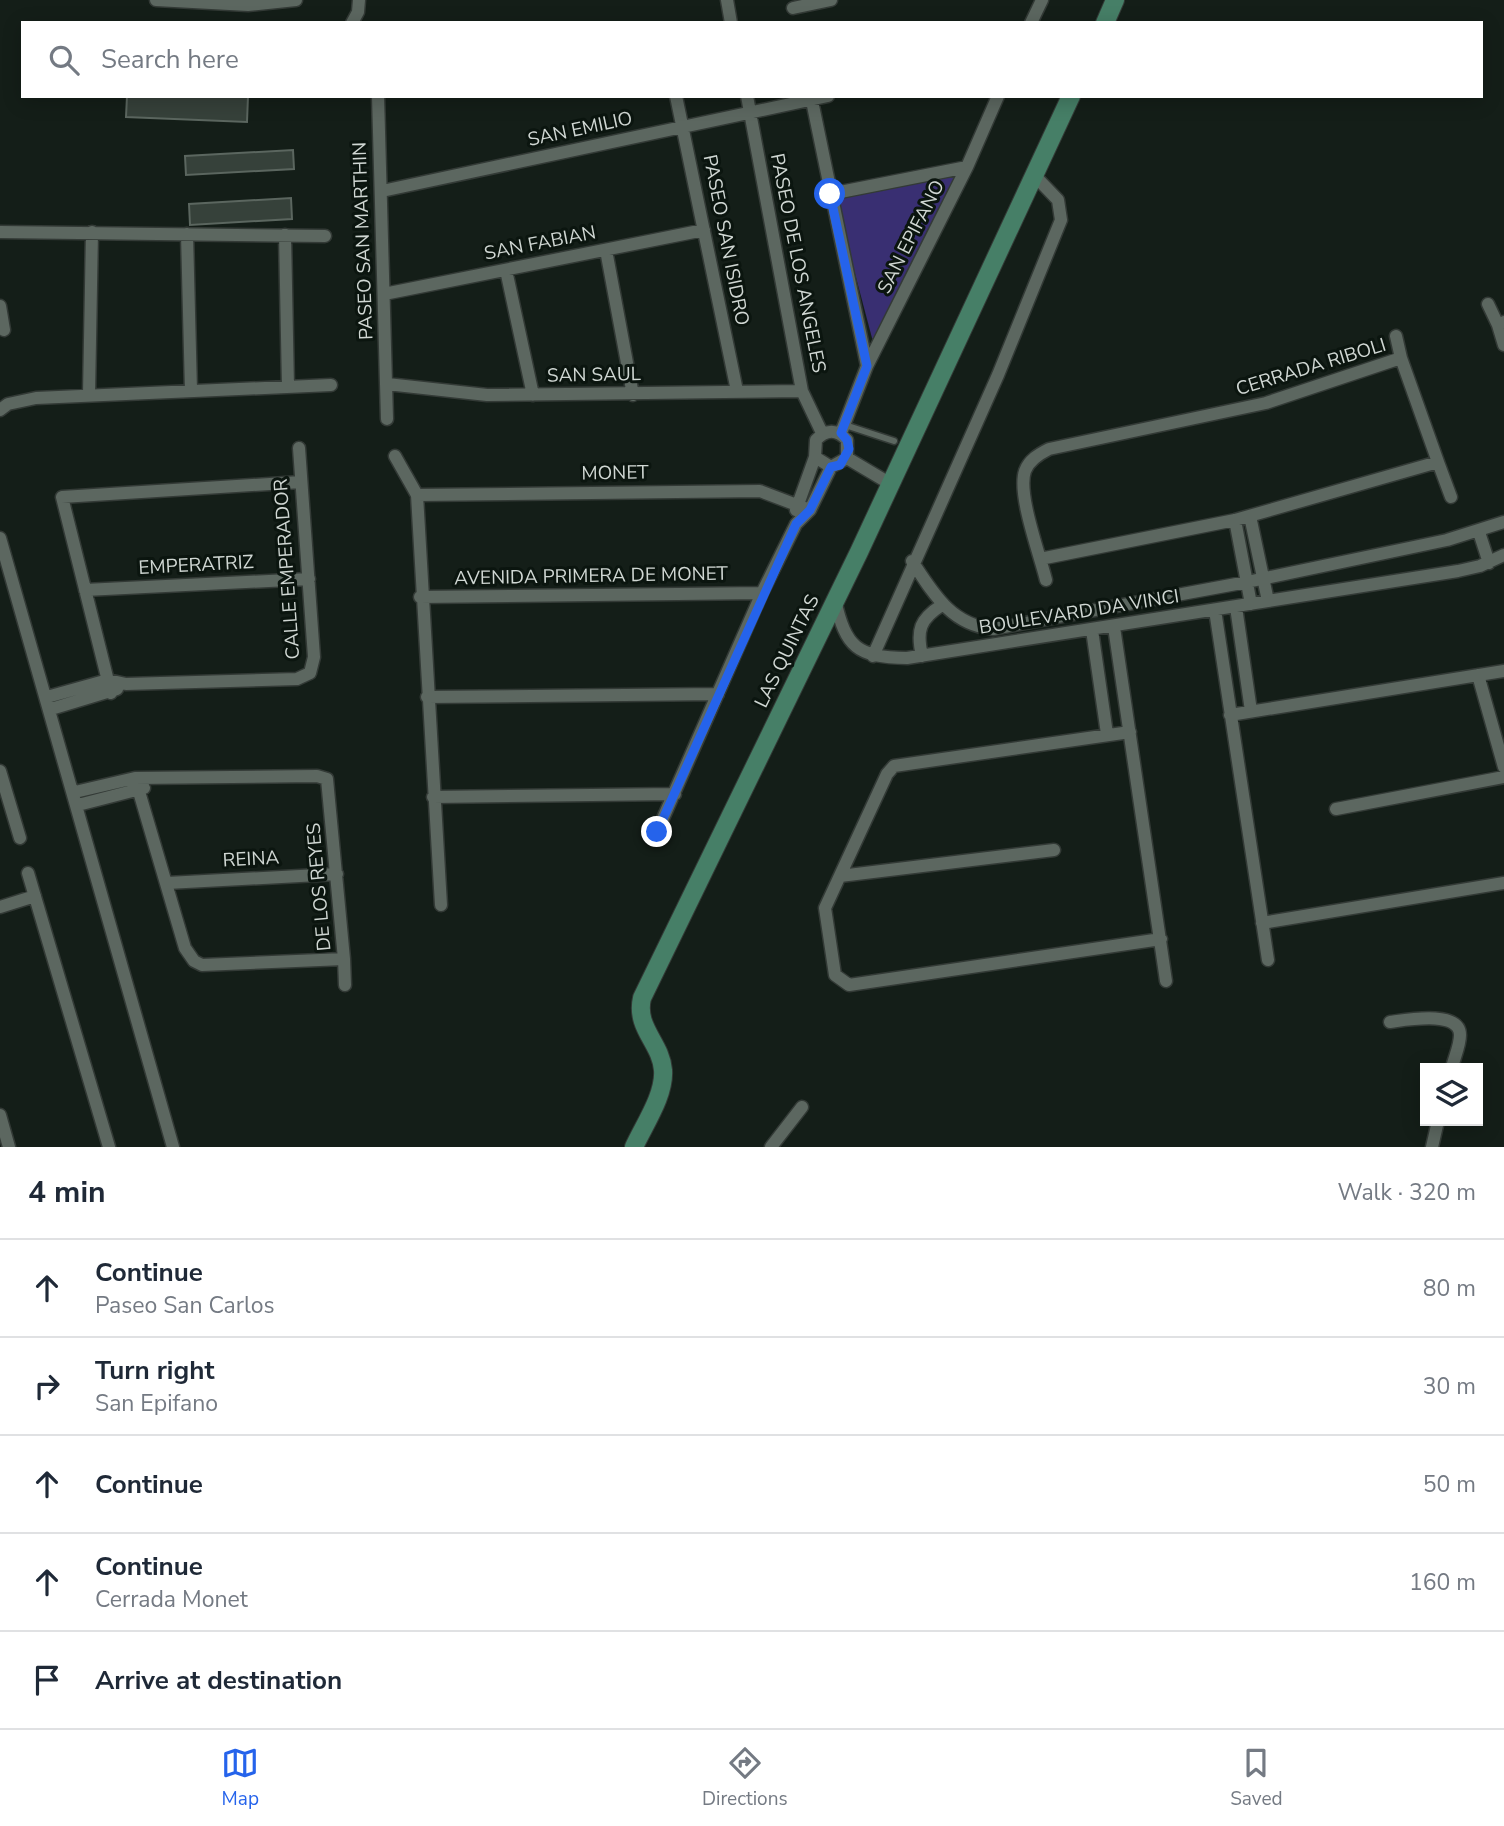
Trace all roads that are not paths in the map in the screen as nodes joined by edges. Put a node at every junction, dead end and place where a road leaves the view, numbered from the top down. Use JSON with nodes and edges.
{"nodes":[{"id":1,"x":156,"y":0,"type":"edge"},
{"id":2,"x":163,"y":0,"type":"edge"},
{"id":3,"x":296,"y":0,"type":"edge"},
{"id":4,"x":359,"y":0,"type":"edge"},
{"id":5,"x":727,"y":0,"type":"edge"},
{"id":6,"x":831,"y":0,"type":"edge"},
{"id":7,"x":1042,"y":0,"type":"edge"},
{"id":8,"x":1115,"y":0,"type":"edge"},
{"id":9,"x":792,"y":4,"type":"edge"},
{"id":10,"x":353,"y":21,"type":"edge"},
{"id":11,"x":731,"y":21,"type":"edge"},
{"id":12,"x":1032,"y":21,"type":"edge"},
{"id":13,"x":1106,"y":21,"type":"edge"},
{"id":14,"x":378,"y":98,"type":"edge"},
{"id":15,"x":677,"y":98,"type":"edge"},
{"id":16,"x":747,"y":98,"type":"edge"},
{"id":17,"x":811,"y":98,"type":"edge"},
{"id":18,"x":997,"y":98,"type":"edge"},
{"id":19,"x":1070,"y":98,"type":"edge"},
{"id":20,"x":750,"y":112,"type":"junction"},
{"id":21,"x":684,"y":127,"type":"junction"},
{"id":22,"x":967,"y":167,"type":"junction"},
{"id":23,"x":1034,"y":175,"type":"junction"},
{"id":24,"x":382,"y":191,"type":"junction"},
{"id":25,"x":830,"y":194,"type":"junction"},
{"id":26,"x":704,"y":230,"type":"junction"},
{"id":27,"x":0,"y":232,"type":"edge"},
{"id":28,"x":92,"y":232,"type":"junction"},
{"id":29,"x":187,"y":234,"type":"junction"},
{"id":30,"x":285,"y":235,"type":"junction"},
{"id":31,"x":324,"y":236,"type":"dead end"},
{"id":32,"x":606,"y":250,"type":"junction"},
{"id":33,"x":506,"y":270,"type":"junction"},
{"id":34,"x":384,"y":294,"type":"junction"},
{"id":35,"x":1488,"y":304,"type":"dead end"},
{"id":36,"x":0,"y":306,"type":"edge"},
{"id":37,"x":1501,"y":323,"type":"edge"},
{"id":38,"x":4,"y":330,"type":"dead end"},
{"id":39,"x":1396,"y":336,"type":"dead end"},
{"id":40,"x":1504,"y":345,"type":"edge"},
{"id":41,"x":1401,"y":358,"type":"junction"},
{"id":42,"x":867,"y":366,"type":"junction"},
{"id":43,"x":387,"y":384,"type":"junction"},
{"id":44,"x":331,"y":385,"type":"dead end"},
{"id":45,"x":288,"y":387,"type":"junction"},
{"id":46,"x":191,"y":391,"type":"junction"},
{"id":47,"x":737,"y":391,"type":"junction"},
{"id":48,"x":802,"y":391,"type":"junction"},
{"id":49,"x":89,"y":394,"type":"junction"},
{"id":50,"x":533,"y":395,"type":"junction"},
{"id":51,"x":633,"y":395,"type":"junction"},
{"id":52,"x":0,"y":410,"type":"edge"},
{"id":53,"x":387,"y":419,"type":"dead end"},
{"id":54,"x":843,"y":429,"type":"junction"},
{"id":55,"x":822,"y":433,"type":"junction"},
{"id":56,"x":894,"y":441,"type":"dead end"},
{"id":57,"x":299,"y":448,"type":"dead end"},
{"id":58,"x":396,"y":456,"type":"dead end"},
{"id":59,"x":816,"y":457,"type":"junction"},
{"id":60,"x":847,"y":458,"type":"junction"},
{"id":61,"x":1438,"y":462,"type":"junction"},
{"id":62,"x":831,"y":467,"type":"junction"},
{"id":63,"x":301,"y":482,"type":"junction"},
{"id":64,"x":889,"y":483,"type":"junction"},
{"id":65,"x":416,"y":495,"type":"junction"},
{"id":66,"x":1451,"y":497,"type":"dead end"},
{"id":67,"x":796,"y":504,"type":"junction"},
{"id":68,"x":810,"y":510,"type":"junction"},
{"id":69,"x":1250,"y":516,"type":"junction"},
{"id":70,"x":1235,"y":520,"type":"junction"},
{"id":71,"x":1504,"y":522,"type":"edge"},
{"id":72,"x":796,"y":524,"type":"junction"},
{"id":73,"x":1479,"y":531,"type":"junction"},
{"id":74,"x":0,"y":538,"type":"edge"},
{"id":75,"x":1040,"y":559,"type":"junction"},
{"id":76,"x":1499,"y":559,"type":"edge"},
{"id":77,"x":912,"y":561,"type":"junction"},
{"id":78,"x":309,"y":579,"type":"junction"},
{"id":79,"x":1263,"y":579,"type":"junction"},
{"id":80,"x":1046,"y":580,"type":"dead end"},
{"id":81,"x":1247,"y":582,"type":"junction"},
{"id":82,"x":85,"y":590,"type":"junction"},
{"id":83,"x":762,"y":593,"type":"junction"},
{"id":84,"x":421,"y":597,"type":"junction"},
{"id":85,"x":835,"y":599,"type":"junction"},
{"id":86,"x":1268,"y":601,"type":"junction"},
{"id":87,"x":1251,"y":604,"type":"junction"},
{"id":88,"x":942,"y":605,"type":"junction"},
{"id":89,"x":1236,"y":607,"type":"junction"},
{"id":90,"x":1215,"y":610,"type":"junction"},
{"id":91,"x":973,"y":626,"type":"junction"},
{"id":92,"x":1114,"y":627,"type":"junction"},
{"id":93,"x":1092,"y":630,"type":"junction"},
{"id":94,"x":971,"y":649,"type":"junction"},
{"id":95,"x":868,"y":654,"type":"junction"},
{"id":96,"x":922,"y":656,"type":"junction"},
{"id":97,"x":1504,"y":671,"type":"edge"},
{"id":98,"x":1478,"y":675,"type":"junction"},
{"id":99,"x":109,"y":686,"type":"junction"},
{"id":100,"x":718,"y":694,"type":"junction"},
{"id":101,"x":427,"y":697,"type":"junction"},
{"id":102,"x":49,"y":703,"type":"junction"},
{"id":103,"x":1251,"y":711,"type":"junction"},
{"id":104,"x":1230,"y":715,"type":"junction"},
{"id":105,"x":1130,"y":732,"type":"junction"},
{"id":106,"x":1107,"y":734,"type":"junction"},
{"id":107,"x":1504,"y":767,"type":"edge"},
{"id":108,"x":0,"y":771,"type":"edge"},
{"id":109,"x":1504,"y":777,"type":"edge"},
{"id":110,"x":137,"y":785,"type":"junction"},
{"id":111,"x":75,"y":792,"type":"junction"},
{"id":112,"x":675,"y":794,"type":"junction"},
{"id":113,"x":433,"y":797,"type":"junction"},
{"id":114,"x":4,"y":803,"type":"edge"},
{"id":115,"x":78,"y":805,"type":"junction"},
{"id":116,"x":1336,"y":809,"type":"dead end"},
{"id":117,"x":657,"y":832,"type":"dead end"},
{"id":118,"x":20,"y":838,"type":"dead end"},
{"id":119,"x":1054,"y":850,"type":"dead end"},
{"id":120,"x":28,"y":873,"type":"dead end"},
{"id":121,"x":337,"y":874,"type":"junction"},
{"id":122,"x":841,"y":876,"type":"junction"},
{"id":123,"x":167,"y":883,"type":"junction"},
{"id":124,"x":1504,"y":883,"type":"edge"},
{"id":125,"x":35,"y":896,"type":"junction"},
{"id":126,"x":441,"y":905,"type":"dead end"},
{"id":127,"x":0,"y":907,"type":"edge"},
{"id":128,"x":1262,"y":923,"type":"junction"},
{"id":129,"x":1161,"y":939,"type":"junction"},
{"id":130,"x":344,"y":959,"type":"junction"},
{"id":131,"x":1268,"y":960,"type":"dead end"},
{"id":132,"x":1166,"y":981,"type":"dead end"},
{"id":133,"x":345,"y":985,"type":"dead end"},
{"id":134,"x":1390,"y":1022,"type":"dead end"},
{"id":135,"x":1453,"y":1063,"type":"edge"},
{"id":136,"x":802,"y":1107,"type":"dead end"},
{"id":137,"x":0,"y":1115,"type":"edge"},
{"id":138,"x":1437,"y":1126,"type":"edge"},
{"id":139,"x":9,"y":1147,"type":"edge"},
{"id":140,"x":109,"y":1147,"type":"edge"},
{"id":141,"x":173,"y":1147,"type":"edge"},
{"id":142,"x":634,"y":1147,"type":"edge"},
{"id":143,"x":771,"y":1147,"type":"edge"},
{"id":144,"x":1432,"y":1147,"type":"edge"}],
"edges":[{"from":1,"to":2,"type":"street"},
{"from":2,"to":3,"type":"street"},
{"from":4,"to":10,"type":"street"},
{"from":5,"to":11,"type":"street"},
{"from":6,"to":9,"type":"street"},
{"from":7,"to":12,"type":"street"},
{"from":8,"to":13,"type":"street"},
{"from":14,"to":24,"type":"street","name":"PASEO SAN MARTHIN"},
{"from":15,"to":21,"type":"street","name":"PASEO SAN ISIDRO"},
{"from":16,"to":20,"type":"street","name":"PASEO DE LOS ANGELES"},
{"from":17,"to":20,"type":"street","name":"SAN EMILIO"},
{"from":17,"to":25,"type":"street"},
{"from":18,"to":22,"type":"street","name":"SAN EPIFANO"},
{"from":19,"to":23,"type":"street","name":"LAS QUINTAS"},
{"from":20,"to":21,"type":"street","name":"SAN EMILIO"},
{"from":20,"to":48,"type":"street","name":"PASEO DE LOS ANGELES"},
{"from":21,"to":24,"type":"street","name":"SAN EMILIO"},
{"from":21,"to":26,"type":"street","name":"PASEO SAN ISIDRO"},
{"from":22,"to":25,"type":"street"},
{"from":22,"to":42,"type":"street","name":"SAN EPIFANO"},
{"from":23,"to":64,"type":"street","name":"LAS QUINTAS"},
{"from":23,"to":77,"type":"street"},
{"from":24,"to":34,"type":"street","name":"PASEO SAN MARTHIN"},
{"from":25,"to":42,"type":"street"},
{"from":26,"to":32,"type":"street","name":"SAN FABIAN"},
{"from":26,"to":47,"type":"street","name":"PASEO SAN ISIDRO"},
{"from":27,"to":28,"type":"street"},
{"from":28,"to":29,"type":"street"},
{"from":28,"to":49,"type":"street"},
{"from":29,"to":30,"type":"street"},
{"from":29,"to":46,"type":"street"},
{"from":30,"to":31,"type":"street"},
{"from":30,"to":45,"type":"street"},
{"from":32,"to":33,"type":"street","name":"SAN FABIAN"},
{"from":32,"to":51,"type":"street"},
{"from":33,"to":34,"type":"street","name":"SAN FABIAN"},
{"from":33,"to":50,"type":"street"},
{"from":34,"to":43,"type":"street","name":"PASEO SAN MARTHIN"},
{"from":35,"to":37,"type":"street"},
{"from":36,"to":38,"type":"street"},
{"from":37,"to":40,"type":"street"},
{"from":39,"to":41,"type":"street"},
{"from":41,"to":61,"type":"street","name":"CERRADA RIBOLI"},
{"from":41,"to":75,"type":"street","name":"CERRADA RIBOLI"},
{"from":42,"to":54,"type":"street","name":"SAN EPIFANO"},
{"from":43,"to":50,"type":"street","name":"SAN SAUL"},
{"from":43,"to":53,"type":"street","name":"PASEO SAN MARTHIN"},
{"from":44,"to":45,"type":"street"},
{"from":45,"to":46,"type":"street"},
{"from":46,"to":49,"type":"street"},
{"from":47,"to":48,"type":"street","name":"SAN SAUL"},
{"from":47,"to":51,"type":"street","name":"SAN SAUL"},
{"from":48,"to":55,"type":"street","name":"PASEO DE LOS ANGELES"},
{"from":49,"to":52,"type":"street"},
{"from":50,"to":51,"type":"street","name":"SAN SAUL"},
{"from":54,"to":55,"type":"street"},
{"from":54,"to":56,"type":"lane"},
{"from":54,"to":60,"type":"street"},
{"from":55,"to":59,"type":"street"},
{"from":57,"to":63,"type":"street","name":"CALLE EMPERADOR"},
{"from":58,"to":65,"type":"street"},
{"from":59,"to":62,"type":"street"},
{"from":59,"to":67,"type":"street"},
{"from":60,"to":62,"type":"street"},
{"from":60,"to":64,"type":"street"},
{"from":61,"to":66,"type":"street","name":"CERRADA RIBOLI"},
{"from":61,"to":69,"type":"street"},
{"from":62,"to":68,"type":"street"},
{"from":63,"to":78,"type":"street","name":"CALLE EMPERADOR"},
{"from":63,"to":82,"type":"street"},
{"from":64,"to":85,"type":"street","name":"LAS QUINTAS"},
{"from":65,"to":67,"type":"street","name":"MONET"},
{"from":65,"to":84,"type":"street"},
{"from":67,"to":68,"type":"street","name":"MONET"},
{"from":67,"to":72,"type":"street"},
{"from":68,"to":72,"type":"street"},
{"from":69,"to":70,"type":"street"},
{"from":69,"to":79,"type":"street"},
{"from":70,"to":75,"type":"street"},
{"from":70,"to":81,"type":"street"},
{"from":71,"to":73,"type":"street","name":"BOULEVARD DA VINCI"},
{"from":72,"to":83,"type":"street"},
{"from":73,"to":76,"type":"street"},
{"from":73,"to":79,"type":"street","name":"BOULEVARD DA VINCI"},
{"from":74,"to":102,"type":"street"},
{"from":75,"to":80,"type":"street","name":"CERRADA RIBOLI"},
{"from":76,"to":86,"type":"street","name":"BOULEVARD DA VINCI"},
{"from":77,"to":88,"type":"street"},
{"from":77,"to":95,"type":"street"},
{"from":78,"to":82,"type":"street","name":"EMPERATRIZ"},
{"from":78,"to":99,"type":"street","name":"CALLE EMPERADOR"},
{"from":79,"to":81,"type":"street","name":"BOULEVARD DA VINCI"},
{"from":79,"to":86,"type":"street"},
{"from":81,"to":87,"type":"street"},
{"from":81,"to":91,"type":"street","name":"BOULEVARD DA VINCI"},
{"from":82,"to":99,"type":"street"},
{"from":83,"to":84,"type":"street","name":"AVENIDA PRIMERA DE MONET"},
{"from":83,"to":100,"type":"street"},
{"from":84,"to":101,"type":"street"},
{"from":85,"to":95,"type":"street"},
{"from":85,"to":142,"type":"street","name":"LAS QUINTAS"},
{"from":86,"to":87,"type":"street","name":"BOULEVARD DA VINCI"},
{"from":87,"to":89,"type":"street","name":"BOULEVARD DA VINCI"},
{"from":88,"to":91,"type":"street"},
{"from":88,"to":96,"type":"street"},
{"from":89,"to":90,"type":"street","name":"BOULEVARD DA VINCI"},
{"from":89,"to":103,"type":"street"},
{"from":90,"to":92,"type":"street","name":"BOULEVARD DA VINCI"},
{"from":90,"to":104,"type":"street"},
{"from":91,"to":94,"type":"street","name":"BOULEVARD DA VINCI"},
{"from":92,"to":93,"type":"street","name":"BOULEVARD DA VINCI"},
{"from":92,"to":105,"type":"street"},
{"from":93,"to":94,"type":"street","name":"BOULEVARD DA VINCI"},
{"from":93,"to":106,"type":"street"},
{"from":94,"to":96,"type":"street"},
{"from":95,"to":96,"type":"street"},
{"from":97,"to":98,"type":"street"},
{"from":98,"to":103,"type":"street"},
{"from":98,"to":107,"type":"street"},
{"from":99,"to":102,"type":"street"},
{"from":100,"to":101,"type":"street"},
{"from":100,"to":112,"type":"street"},
{"from":101,"to":113,"type":"street"},
{"from":102,"to":111,"type":"street"},
{"from":103,"to":104,"type":"street"},
{"from":104,"to":128,"type":"street"},
{"from":105,"to":106,"type":"street"},
{"from":105,"to":129,"type":"street"},
{"from":106,"to":122,"type":"street"},
{"from":108,"to":114,"type":"street"},
{"from":109,"to":116,"type":"street"},
{"from":110,"to":111,"type":"street"},
{"from":110,"to":115,"type":"street"},
{"from":110,"to":121,"type":"street","name":"DE LOS REYES"},
{"from":110,"to":123,"type":"street","name":"DE LOS REYES"},
{"from":111,"to":115,"type":"street"},
{"from":112,"to":113,"type":"street"},
{"from":112,"to":117,"type":"street"},
{"from":113,"to":126,"type":"street"},
{"from":114,"to":118,"type":"street"},
{"from":115,"to":141,"type":"street"},
{"from":119,"to":122,"type":"street"},
{"from":120,"to":125,"type":"street"},
{"from":121,"to":123,"type":"street","name":"REINA"},
{"from":121,"to":130,"type":"street","name":"DE LOS REYES"},
{"from":122,"to":129,"type":"street"},
{"from":123,"to":130,"type":"street","name":"DE LOS REYES"},
{"from":124,"to":128,"type":"street"},
{"from":125,"to":127,"type":"street"},
{"from":125,"to":140,"type":"street"},
{"from":128,"to":131,"type":"street"},
{"from":129,"to":132,"type":"street"},
{"from":130,"to":133,"type":"street"},
{"from":134,"to":135,"type":"street"},
{"from":136,"to":143,"type":"street"},
{"from":137,"to":139,"type":"street"},
{"from":138,"to":144,"type":"street"}]}
